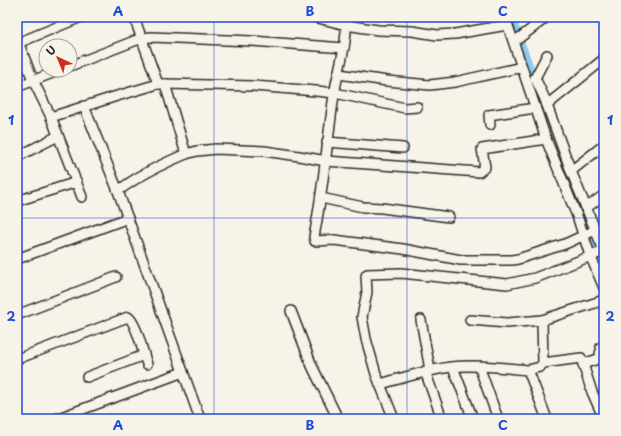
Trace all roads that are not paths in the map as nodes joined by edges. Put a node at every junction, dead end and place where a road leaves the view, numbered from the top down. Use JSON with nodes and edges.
{"nodes":[{"id":1,"x":80,"y":17,"type":"edge"},
{"id":2,"x":134,"y":17,"type":"edge"},
{"id":3,"x":314,"y":17,"type":"edge"},
{"id":4,"x":547,"y":17,"type":"edge"},
{"id":5,"x":346,"y":21,"type":"edge"},
{"id":6,"x":506,"y":21,"type":"edge"},
{"id":7,"x":142,"y":38,"type":"junction"},
{"id":8,"x":18,"y":41,"type":"edge"},
{"id":9,"x":514,"y":42,"type":"junction"},
{"id":10,"x":344,"y":48,"type":"junction"},
{"id":11,"x":547,"y":55,"type":"dead end"},
{"id":12,"x":604,"y":59,"type":"edge"},
{"id":13,"x":78,"y":63,"type":"edge"},
{"id":14,"x":338,"y":74,"type":"junction"},
{"id":15,"x":527,"y":75,"type":"junction"},
{"id":16,"x":38,"y":78,"type":"edge"},
{"id":17,"x":33,"y":80,"type":"junction"},
{"id":18,"x":161,"y":84,"type":"junction"},
{"id":19,"x":17,"y":87,"type":"edge"},
{"id":20,"x":335,"y":93,"type":"junction"},
{"id":21,"x":547,"y":104,"type":"junction"},
{"id":22,"x":84,"y":106,"type":"junction"},
{"id":23,"x":418,"y":107,"type":"dead end"},
{"id":24,"x":535,"y":108,"type":"junction"},
{"id":25,"x":51,"y":117,"type":"junction"},
{"id":26,"x":490,"y":125,"type":"dead end"},
{"id":27,"x":58,"y":136,"type":"junction"},
{"id":28,"x":546,"y":139,"type":"junction"},
{"id":29,"x":327,"y":142,"type":"junction"},
{"id":30,"x":604,"y":145,"type":"edge"},
{"id":31,"x":403,"y":148,"type":"dead end"},
{"id":32,"x":186,"y":154,"type":"junction"},
{"id":33,"x":17,"y":157,"type":"edge"},
{"id":34,"x":326,"y":162,"type":"junction"},
{"id":35,"x":558,"y":168,"type":"junction"},
{"id":36,"x":569,"y":168,"type":"junction"},
{"id":37,"x":77,"y":182,"type":"junction"},
{"id":38,"x":118,"y":191,"type":"junction"},
{"id":39,"x":604,"y":195,"type":"edge"},
{"id":40,"x":82,"y":197,"type":"dead end"},
{"id":41,"x":321,"y":198,"type":"junction"},
{"id":42,"x":17,"y":201,"type":"edge"},
{"id":43,"x":586,"y":208,"type":"junction"},
{"id":44,"x":449,"y":217,"type":"dead end"},
{"id":45,"x":128,"y":218,"type":"junction"},
{"id":46,"x":604,"y":226,"type":"edge"},
{"id":47,"x":589,"y":233,"type":"junction"},
{"id":48,"x":599,"y":253,"type":"edge"},
{"id":49,"x":17,"y":259,"type":"edge"},
{"id":50,"x":116,"y":277,"type":"dead end"},
{"id":51,"x":604,"y":288,"type":"edge"},
{"id":52,"x":604,"y":300,"type":"edge"},
{"id":53,"x":291,"y":312,"type":"dead end"},
{"id":54,"x":17,"y":315,"type":"edge"},
{"id":55,"x":421,"y":320,"type":"dead end"},
{"id":56,"x":470,"y":320,"type":"dead end"},
{"id":57,"x":542,"y":320,"type":"junction"},
{"id":58,"x":604,"y":345,"type":"edge"},
{"id":59,"x":144,"y":355,"type":"junction"},
{"id":60,"x":17,"y":359,"type":"edge"},
{"id":61,"x":543,"y":363,"type":"junction"},
{"id":62,"x":147,"y":364,"type":"dead end"},
{"id":63,"x":583,"y":364,"type":"junction"},
{"id":64,"x":479,"y":366,"type":"junction"},
{"id":65,"x":453,"y":367,"type":"junction"},
{"id":66,"x":528,"y":370,"type":"junction"},
{"id":67,"x":427,"y":371,"type":"junction"},
{"id":68,"x":182,"y":372,"type":"junction"},
{"id":69,"x":87,"y":377,"type":"dead end"},
{"id":70,"x":380,"y":384,"type":"junction"},
{"id":71,"x":56,"y":419,"type":"edge"},
{"id":72,"x":200,"y":419,"type":"edge"},
{"id":73,"x":338,"y":419,"type":"edge"},
{"id":74,"x":394,"y":419,"type":"edge"},
{"id":75,"x":442,"y":419,"type":"edge"},
{"id":76,"x":473,"y":419,"type":"edge"},
{"id":77,"x":498,"y":419,"type":"edge"},
{"id":78,"x":547,"y":419,"type":"edge"},
{"id":79,"x":604,"y":419,"type":"edge"}],
"edges":[{"from":1,"to":8,"type":"street"},
{"from":2,"to":7,"type":"street"},
{"from":3,"to":5,"type":"street"},
{"from":4,"to":9,"type":"street"},
{"from":5,"to":6,"type":"street"},
{"from":5,"to":10,"type":"street"},
{"from":6,"to":9,"type":"street"},
{"from":7,"to":10,"type":"street"},
{"from":7,"to":13,"type":"street"},
{"from":7,"to":18,"type":"street"},
{"from":8,"to":17,"type":"street"},
{"from":9,"to":15,"type":"street"},
{"from":10,"to":14,"type":"street"},
{"from":11,"to":15,"type":"street"},
{"from":12,"to":21,"type":"street"},
{"from":14,"to":15,"type":"street"},
{"from":14,"to":20,"type":"street"},
{"from":15,"to":21,"type":"street"},
{"from":15,"to":24,"type":"street"},
{"from":16,"to":17,"type":"street"},
{"from":17,"to":19,"type":"street"},
{"from":17,"to":25,"type":"street"},
{"from":18,"to":20,"type":"street"},
{"from":18,"to":22,"type":"street"},
{"from":18,"to":32,"type":"street"},
{"from":20,"to":23,"type":"street"},
{"from":20,"to":29,"type":"street"},
{"from":21,"to":36,"type":"street"},
{"from":22,"to":25,"type":"street"},
{"from":22,"to":38,"type":"street"},
{"from":24,"to":26,"type":"street"},
{"from":24,"to":28,"type":"street"},
{"from":25,"to":27,"type":"street"},
{"from":27,"to":33,"type":"street"},
{"from":27,"to":37,"type":"street"},
{"from":28,"to":34,"type":"street"},
{"from":28,"to":35,"type":"street"},
{"from":29,"to":31,"type":"street"},
{"from":29,"to":34,"type":"street"},
{"from":30,"to":36,"type":"street"},
{"from":32,"to":34,"type":"street"},
{"from":32,"to":38,"type":"street"},
{"from":34,"to":41,"type":"street"},
{"from":35,"to":36,"type":"street"},
{"from":35,"to":47,"type":"street"},
{"from":36,"to":43,"type":"street"},
{"from":37,"to":40,"type":"street"},
{"from":37,"to":42,"type":"street"},
{"from":38,"to":45,"type":"street"},
{"from":39,"to":43,"type":"street"},
{"from":41,"to":44,"type":"street"},
{"from":41,"to":47,"type":"street"},
{"from":43,"to":47,"type":"street"},
{"from":45,"to":49,"type":"street"},
{"from":45,"to":68,"type":"street"},
{"from":46,"to":47,"type":"street"},
{"from":47,"to":48,"type":"street"},
{"from":47,"to":48,"type":"street"},
{"from":48,"to":51,"type":"street"},
{"from":48,"to":70,"type":"street"},
{"from":50,"to":54,"type":"street"},
{"from":52,"to":57,"type":"street"},
{"from":53,"to":73,"type":"street"},
{"from":55,"to":67,"type":"street"},
{"from":56,"to":57,"type":"street"},
{"from":57,"to":61,"type":"street"},
{"from":58,"to":63,"type":"street"},
{"from":59,"to":60,"type":"street"},
{"from":59,"to":62,"type":"street"},
{"from":59,"to":69,"type":"street"},
{"from":61,"to":63,"type":"street"},
{"from":61,"to":66,"type":"street"},
{"from":63,"to":79,"type":"street"},
{"from":64,"to":65,"type":"street"},
{"from":64,"to":66,"type":"street"},
{"from":64,"to":77,"type":"street"},
{"from":65,"to":67,"type":"street"},
{"from":65,"to":76,"type":"street"},
{"from":66,"to":78,"type":"street"},
{"from":67,"to":70,"type":"street"},
{"from":67,"to":75,"type":"street"},
{"from":68,"to":71,"type":"street"},
{"from":68,"to":72,"type":"street"},
{"from":70,"to":74,"type":"street"}]}
